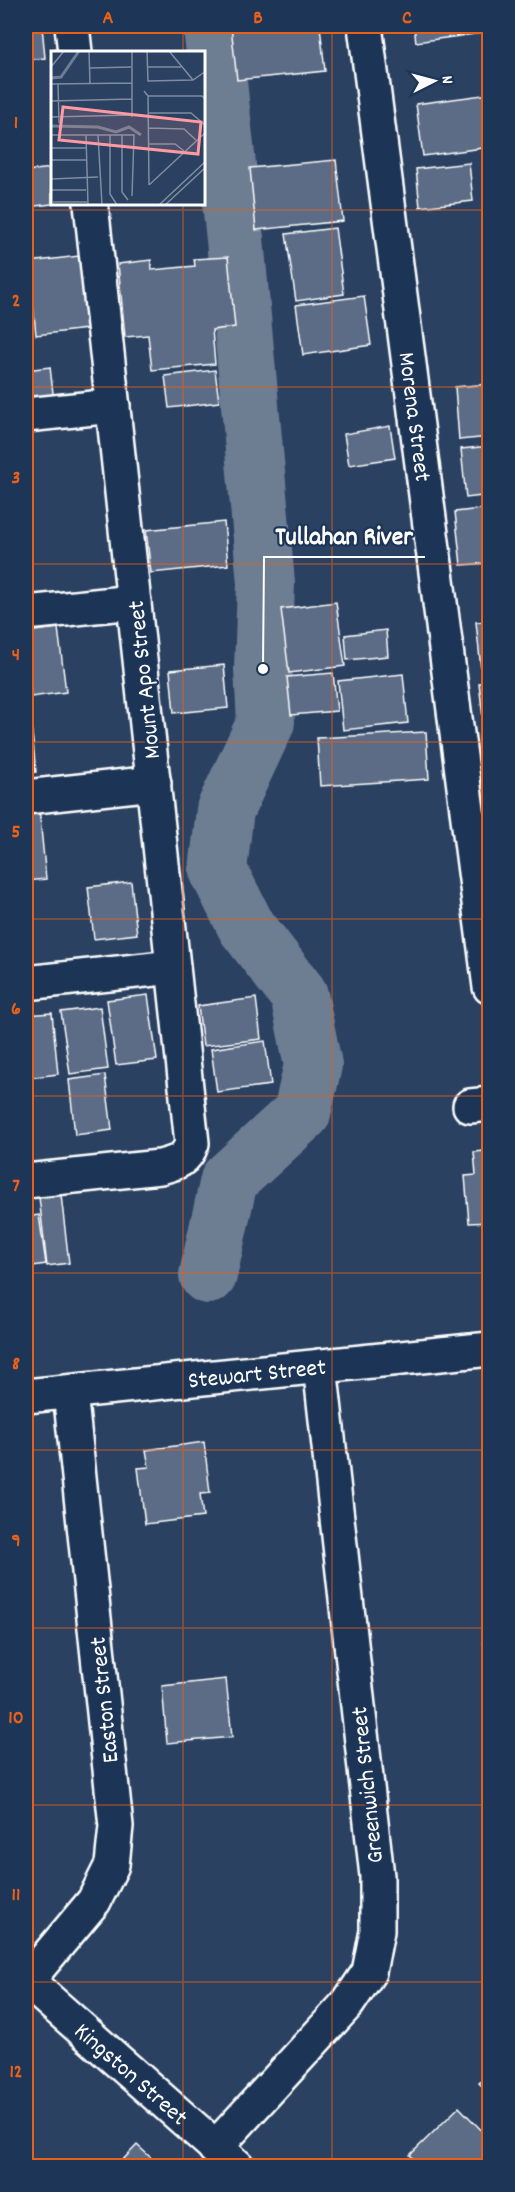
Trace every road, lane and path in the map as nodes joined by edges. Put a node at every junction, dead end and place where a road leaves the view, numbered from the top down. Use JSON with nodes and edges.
{"nodes":[{"id":1,"x":72,"y":26,"type":"edge"},
{"id":2,"x":365,"y":26,"type":"edge"},
{"id":3,"x":75,"y":51,"type":"edge"},
{"id":4,"x":91,"y":206,"type":"edge"},
{"id":5,"x":113,"y":406,"type":"junction"},
{"id":6,"x":26,"y":415,"type":"edge"},
{"id":7,"x":134,"y":602,"type":"junction"},
{"id":8,"x":26,"y":613,"type":"edge"},
{"id":9,"x":154,"y":783,"type":"junction"},
{"id":10,"x":26,"y":797,"type":"edge"},
{"id":11,"x":173,"y":967,"type":"junction"},
{"id":12,"x":26,"y":983,"type":"edge"},
{"id":13,"x":489,"y":987,"type":"edge"},
{"id":14,"x":26,"y":1181,"type":"edge"},
{"id":15,"x":489,"y":1349,"type":"edge"},
{"id":16,"x":320,"y":1366,"type":"junction"},
{"id":17,"x":70,"y":1392,"type":"junction"},
{"id":18,"x":26,"y":1396,"type":"edge"},
{"id":19,"x":26,"y":1980,"type":"edge"},
{"id":20,"x":226,"y":2157,"type":"edge"}],
"edges":[{"from":1,"to":3,"type":"street"},
{"from":2,"to":13,"type":"street","name":"Morena Street"},
{"from":4,"to":5,"type":"street","name":"Mount Apo Street"},
{"from":5,"to":6,"type":"street"},
{"from":5,"to":7,"type":"street","name":"Mount Apo Street"},
{"from":7,"to":8,"type":"street"},
{"from":7,"to":9,"type":"street","name":"Mount Apo Street"},
{"from":9,"to":10,"type":"street"},
{"from":9,"to":11,"type":"street","name":"Mount Apo Street"},
{"from":11,"to":12,"type":"street"},
{"from":11,"to":14,"type":"street","name":"Mount Apo Street"},
{"from":15,"to":16,"type":"street","name":"Stewart Street"},
{"from":16,"to":17,"type":"street","name":"Stewart Street"},
{"from":16,"to":20,"type":"street","name":"Greenwich Street"},
{"from":17,"to":18,"type":"street","name":"Stewart Street"},
{"from":17,"to":19,"type":"street","name":"Easton Street"},
{"from":19,"to":20,"type":"street","name":"Kingston Street"}]}
